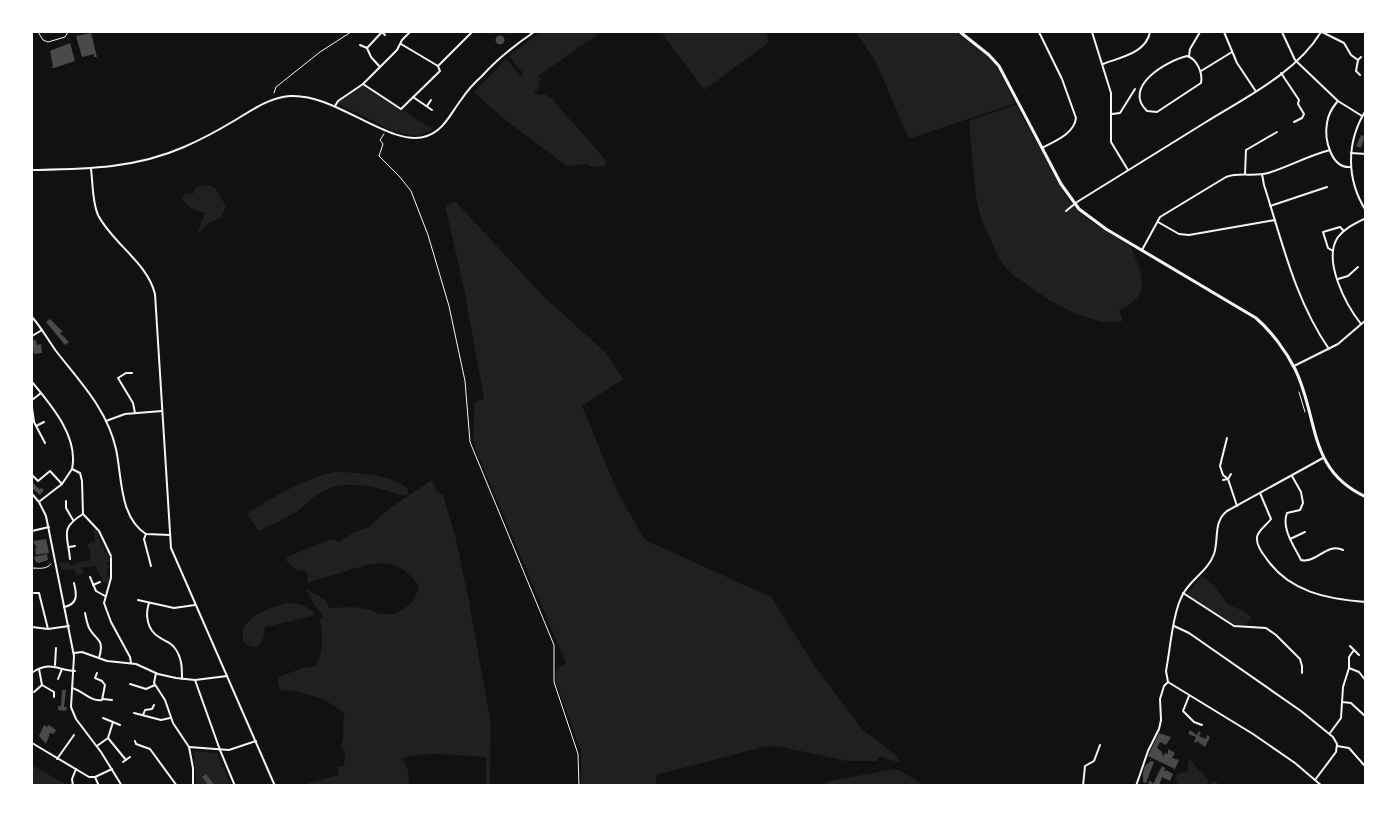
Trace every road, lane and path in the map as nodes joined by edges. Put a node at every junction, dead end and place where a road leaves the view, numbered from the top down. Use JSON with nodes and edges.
{"nodes":[{"id":1,"x":38,"y":32,"type":"edge"},
{"id":2,"x":68,"y":32,"type":"edge"},
{"id":3,"x":351,"y":32,"type":"edge"},
{"id":4,"x":381,"y":32,"type":"edge"},
{"id":5,"x":410,"y":32,"type":"edge"},
{"id":6,"x":472,"y":32,"type":"edge"},
{"id":7,"x":534,"y":32,"type":"edge"},
{"id":8,"x":960,"y":32,"type":"edge"},
{"id":9,"x":1039,"y":32,"type":"edge"},
{"id":10,"x":1092,"y":32,"type":"edge"},
{"id":11,"x":1150,"y":32,"type":"edge"},
{"id":12,"x":1200,"y":32,"type":"edge"},
{"id":13,"x":1224,"y":32,"type":"edge"},
{"id":14,"x":1282,"y":32,"type":"edge"},
{"id":15,"x":1322,"y":32,"type":"edge"},
{"id":16,"x":385,"y":36,"type":"dead end"},
{"id":17,"x":401,"y":44,"type":"junction"},
{"id":18,"x":360,"y":45,"type":"dead end"},
{"id":19,"x":367,"y":48,"type":"junction"},
{"id":20,"x":1232,"y":52,"type":"junction"},
{"id":21,"x":1189,"y":56,"type":"junction"},
{"id":22,"x":1297,"y":61,"type":"junction"},
{"id":23,"x":1103,"y":64,"type":"junction"},
{"id":24,"x":438,"y":66,"type":"junction"},
{"id":25,"x":380,"y":67,"type":"junction"},
{"id":26,"x":1200,"y":71,"type":"junction"},
{"id":27,"x":1281,"y":73,"type":"junction"},
{"id":28,"x":1360,"y":75,"type":"dead end"},
{"id":29,"x":363,"y":84,"type":"junction"},
{"id":30,"x":1135,"y":90,"type":"dead end"},
{"id":31,"x":1256,"y":91,"type":"junction"},
{"id":32,"x":1132,"y":96,"type":"junction"},
{"id":33,"x":413,"y":97,"type":"junction"},
{"id":34,"x":275,"y":99,"type":"junction"},
{"id":35,"x":1136,"y":99,"type":"dead end"},
{"id":36,"x":431,"y":101,"type":"dead end"},
{"id":37,"x":1338,"y":101,"type":"junction"},
{"id":38,"x":335,"y":106,"type":"junction"},
{"id":39,"x":427,"y":106,"type":"junction"},
{"id":40,"x":432,"y":110,"type":"dead end"},
{"id":41,"x":1365,"y":110,"type":"edge"},
{"id":42,"x":1112,"y":114,"type":"junction"},
{"id":43,"x":1362,"y":116,"type":"junction"},
{"id":44,"x":1294,"y":122,"type":"dead end"},
{"id":45,"x":386,"y":130,"type":"junction"},
{"id":46,"x":1278,"y":132,"type":"dead end"},
{"id":47,"x":1271,"y":136,"type":"junction"},
{"id":48,"x":1273,"y":140,"type":"dead end"},
{"id":49,"x":1042,"y":148,"type":"junction"},
{"id":50,"x":1330,"y":150,"type":"junction"},
{"id":51,"x":1351,"y":153,"type":"junction"},
{"id":52,"x":1365,"y":153,"type":"edge"},
{"id":53,"x":1351,"y":167,"type":"junction"},
{"id":54,"x":91,"y":169,"type":"junction"},
{"id":55,"x":32,"y":170,"type":"edge"},
{"id":56,"x":1128,"y":170,"type":"junction"},
{"id":57,"x":1245,"y":174,"type":"junction"},
{"id":58,"x":1262,"y":174,"type":"junction"},
{"id":59,"x":1327,"y":187,"type":"dead end"},
{"id":60,"x":1075,"y":204,"type":"junction"},
{"id":61,"x":1270,"y":206,"type":"junction"},
{"id":62,"x":1365,"y":211,"type":"edge"},
{"id":63,"x":1066,"y":212,"type":"dead end"},
{"id":64,"x":1365,"y":218,"type":"edge"},
{"id":65,"x":1275,"y":219,"type":"junction"},
{"id":66,"x":1158,"y":222,"type":"junction"},
{"id":67,"x":1344,"y":231,"type":"junction"},
{"id":68,"x":1142,"y":250,"type":"junction"},
{"id":69,"x":1333,"y":251,"type":"junction"},
{"id":70,"x":1358,"y":267,"type":"dead end"},
{"id":71,"x":1338,"y":279,"type":"junction"},
{"id":72,"x":32,"y":317,"type":"edge"},
{"id":73,"x":1365,"y":320,"type":"edge"},
{"id":74,"x":1361,"y":324,"type":"junction"},
{"id":75,"x":42,"y":330,"type":"junction"},
{"id":76,"x":32,"y":336,"type":"edge"},
{"id":77,"x":1329,"y":349,"type":"junction"},
{"id":78,"x":1293,"y":366,"type":"junction"},
{"id":79,"x":132,"y":373,"type":"dead end"},
{"id":80,"x":32,"y":382,"type":"edge"},
{"id":81,"x":41,"y":393,"type":"junction"},
{"id":82,"x":32,"y":400,"type":"edge"},
{"id":83,"x":32,"y":410,"type":"edge"},
{"id":84,"x":163,"y":411,"type":"junction"},
{"id":85,"x":135,"y":413,"type":"junction"},
{"id":86,"x":106,"y":421,"type":"junction"},
{"id":87,"x":44,"y":422,"type":"dead end"},
{"id":88,"x":36,"y":426,"type":"junction"},
{"id":89,"x":1227,"y":438,"type":"dead end"},
{"id":90,"x":45,"y":443,"type":"dead end"},
{"id":91,"x":1323,"y":458,"type":"junction"},
{"id":92,"x":46,"y":466,"type":"dead end"},
{"id":93,"x":72,"y":469,"type":"junction"},
{"id":94,"x":50,"y":471,"type":"junction"},
{"id":95,"x":1231,"y":474,"type":"dead end"},
{"id":96,"x":32,"y":475,"type":"edge"},
{"id":97,"x":1292,"y":476,"type":"junction"},
{"id":98,"x":1228,"y":479,"type":"junction"},
{"id":99,"x":1223,"y":480,"type":"dead end"},
{"id":100,"x":62,"y":484,"type":"junction"},
{"id":101,"x":1260,"y":493,"type":"junction"},
{"id":102,"x":32,"y":494,"type":"edge"},
{"id":103,"x":1365,"y":497,"type":"edge"},
{"id":104,"x":66,"y":501,"type":"dead end"},
{"id":105,"x":39,"y":502,"type":"junction"},
{"id":106,"x":66,"y":505,"type":"junction"},
{"id":107,"x":61,"y":506,"type":"dead end"},
{"id":108,"x":1237,"y":506,"type":"junction"},
{"id":109,"x":83,"y":514,"type":"junction"},
{"id":110,"x":73,"y":520,"type":"junction"},
{"id":111,"x":49,"y":527,"type":"junction"},
{"id":112,"x":32,"y":531,"type":"edge"},
{"id":113,"x":1305,"y":532,"type":"dead end"},
{"id":114,"x":146,"y":534,"type":"junction"},
{"id":115,"x":170,"y":535,"type":"junction"},
{"id":116,"x":1290,"y":538,"type":"junction"},
{"id":117,"x":75,"y":546,"type":"dead end"},
{"id":118,"x":69,"y":547,"type":"junction"},
{"id":119,"x":109,"y":549,"type":"junction"},
{"id":120,"x":1343,"y":550,"type":"dead end"},
{"id":121,"x":104,"y":551,"type":"dead end"},
{"id":122,"x":70,"y":559,"type":"dead end"},
{"id":123,"x":56,"y":562,"type":"junction"},
{"id":124,"x":111,"y":563,"type":"junction"},
{"id":125,"x":106,"y":564,"type":"dead end"},
{"id":126,"x":151,"y":566,"type":"dead end"},
{"id":127,"x":32,"y":568,"type":"edge"},
{"id":128,"x":90,"y":577,"type":"dead end"},
{"id":129,"x":100,"y":582,"type":"dead end"},
{"id":130,"x":74,"y":583,"type":"dead end"},
{"id":131,"x":93,"y":585,"type":"junction"},
{"id":132,"x":81,"y":587,"type":"dead end"},
{"id":133,"x":75,"y":588,"type":"junction"},
{"id":134,"x":34,"y":593,"type":"dead end"},
{"id":135,"x":1183,"y":593,"type":"junction"},
{"id":136,"x":105,"y":596,"type":"junction"},
{"id":137,"x":137,"y":600,"type":"dead end"},
{"id":138,"x":1365,"y":602,"type":"edge"},
{"id":139,"x":148,"y":603,"type":"junction"},
{"id":140,"x":195,"y":604,"type":"junction"},
{"id":141,"x":64,"y":607,"type":"junction"},
{"id":142,"x":85,"y":613,"type":"dead end"},
{"id":143,"x":87,"y":623,"type":"junction"},
{"id":144,"x":81,"y":624,"type":"dead end"},
{"id":145,"x":69,"y":626,"type":"junction"},
{"id":146,"x":1174,"y":626,"type":"junction"},
{"id":147,"x":32,"y":627,"type":"edge"},
{"id":148,"x":48,"y":629,"type":"junction"},
{"id":149,"x":1350,"y":646,"type":"dead end"},
{"id":150,"x":56,"y":648,"type":"dead end"},
{"id":151,"x":1354,"y":650,"type":"junction"},
{"id":152,"x":74,"y":653,"type":"junction"},
{"id":153,"x":1359,"y":655,"type":"dead end"},
{"id":154,"x":99,"y":658,"type":"junction"},
{"id":155,"x":131,"y":663,"type":"junction"},
{"id":156,"x":55,"y":665,"type":"junction"},
{"id":157,"x":1349,"y":668,"type":"junction"},
{"id":158,"x":39,"y":669,"type":"junction"},
{"id":159,"x":62,"y":669,"type":"junction"},
{"id":160,"x":75,"y":671,"type":"junction"},
{"id":161,"x":33,"y":672,"type":"dead end"},
{"id":162,"x":97,"y":673,"type":"dead end"},
{"id":163,"x":156,"y":673,"type":"junction"},
{"id":164,"x":1302,"y":673,"type":"dead end"},
{"id":165,"x":227,"y":676,"type":"junction"},
{"id":166,"x":90,"y":677,"type":"dead end"},
{"id":167,"x":95,"y":678,"type":"junction"},
{"id":168,"x":58,"y":679,"type":"dead end"},
{"id":169,"x":182,"y":679,"type":"junction"},
{"id":170,"x":195,"y":680,"type":"junction"},
{"id":171,"x":1365,"y":681,"type":"edge"},
{"id":172,"x":1168,"y":682,"type":"junction"},
{"id":173,"x":130,"y":684,"type":"dead end"},
{"id":174,"x":42,"y":685,"type":"junction"},
{"id":175,"x":155,"y":685,"type":"junction"},
{"id":176,"x":72,"y":688,"type":"junction"},
{"id":177,"x":34,"y":692,"type":"dead end"},
{"id":178,"x":1190,"y":696,"type":"junction"},
{"id":179,"x":54,"y":697,"type":"dead end"},
{"id":180,"x":90,"y":698,"type":"junction"},
{"id":181,"x":103,"y":699,"type":"junction"},
{"id":182,"x":112,"y":700,"type":"dead end"},
{"id":183,"x":1342,"y":702,"type":"junction"},
{"id":184,"x":88,"y":704,"type":"dead end"},
{"id":185,"x":1299,"y":704,"type":"dead end"},
{"id":186,"x":154,"y":705,"type":"dead end"},
{"id":187,"x":1296,"y":708,"type":"junction"},
{"id":188,"x":134,"y":712,"type":"dead end"},
{"id":189,"x":143,"y":715,"type":"junction"},
{"id":190,"x":1365,"y":717,"type":"edge"},
{"id":191,"x":104,"y":718,"type":"dead end"},
{"id":192,"x":170,"y":718,"type":"junction"},
{"id":193,"x":113,"y":722,"type":"junction"},
{"id":194,"x":120,"y":724,"type":"dead end"},
{"id":195,"x":1202,"y":725,"type":"dead end"},
{"id":196,"x":1330,"y":733,"type":"junction"},
{"id":197,"x":67,"y":735,"type":"dead end"},
{"id":198,"x":74,"y":735,"type":"dead end"},
{"id":199,"x":71,"y":738,"type":"junction"},
{"id":200,"x":108,"y":738,"type":"junction"},
{"id":201,"x":135,"y":741,"type":"dead end"},
{"id":202,"x":256,"y":741,"type":"junction"},
{"id":203,"x":32,"y":743,"type":"edge"},
{"id":204,"x":154,"y":745,"type":"dead end"},
{"id":205,"x":1100,"y":745,"type":"dead end"},
{"id":206,"x":98,"y":746,"type":"junction"},
{"id":207,"x":189,"y":747,"type":"junction"},
{"id":208,"x":1337,"y":747,"type":"junction"},
{"id":209,"x":150,"y":749,"type":"junction"},
{"id":210,"x":220,"y":750,"type":"junction"},
{"id":211,"x":130,"y":757,"type":"dead end"},
{"id":212,"x":57,"y":759,"type":"junction"},
{"id":213,"x":1364,"y":765,"type":"edge"},
{"id":214,"x":112,"y":769,"type":"junction"},
{"id":215,"x":76,"y":770,"type":"junction"},
{"id":216,"x":95,"y":777,"type":"junction"},
{"id":217,"x":1316,"y":780,"type":"junction"},
{"id":218,"x":73,"y":786,"type":"edge"},
{"id":219,"x":99,"y":786,"type":"edge"},
{"id":220,"x":122,"y":786,"type":"edge"},
{"id":221,"x":177,"y":786,"type":"edge"},
{"id":222,"x":193,"y":786,"type":"edge"},
{"id":223,"x":235,"y":786,"type":"edge"},
{"id":224,"x":275,"y":786,"type":"edge"},
{"id":225,"x":579,"y":786,"type":"edge"},
{"id":226,"x":1083,"y":786,"type":"edge"},
{"id":227,"x":1136,"y":786,"type":"edge"},
{"id":228,"x":1322,"y":786,"type":"edge"}],
"edges":[{"from":1,"to":2,"type":"lane"},
{"from":3,"to":34,"type":"path"},
{"from":4,"to":16,"type":"street"},
{"from":4,"to":19,"type":"street"},
{"from":5,"to":17,"type":"street"},
{"from":6,"to":24,"type":"street"},
{"from":7,"to":45,"type":"street"},
{"from":8,"to":49,"type":"main road"},
{"from":9,"to":49,"type":"street"},
{"from":10,"to":23,"type":"street"},
{"from":11,"to":23,"type":"street"},
{"from":12,"to":21,"type":"street"},
{"from":13,"to":20,"type":"street"},
{"from":14,"to":22,"type":"street"},
{"from":15,"to":22,"type":"street"},
{"from":15,"to":28,"type":"street"},
{"from":17,"to":24,"type":"street"},
{"from":17,"to":25,"type":"street"},
{"from":18,"to":19,"type":"street"},
{"from":19,"to":25,"type":"street"},
{"from":20,"to":26,"type":"street"},
{"from":20,"to":31,"type":"street"},
{"from":21,"to":26,"type":"street"},
{"from":21,"to":26,"type":"street"},
{"from":22,"to":27,"type":"street"},
{"from":22,"to":37,"type":"street"},
{"from":23,"to":42,"type":"street"},
{"from":24,"to":33,"type":"street"},
{"from":25,"to":29,"type":"street"},
{"from":27,"to":31,"type":"street"},
{"from":27,"to":44,"type":"street"},
{"from":29,"to":33,"type":"street"},
{"from":29,"to":38,"type":"street"},
{"from":30,"to":32,"type":"street"},
{"from":31,"to":56,"type":"street"},
{"from":32,"to":35,"type":"street"},
{"from":32,"to":42,"type":"street"},
{"from":33,"to":39,"type":"street"},
{"from":34,"to":38,"type":"street"},
{"from":34,"to":54,"type":"street"},
{"from":36,"to":39,"type":"street"},
{"from":37,"to":43,"type":"street"},
{"from":37,"to":50,"type":"street"},
{"from":38,"to":45,"type":"street"},
{"from":39,"to":40,"type":"street"},
{"from":41,"to":43,"type":"street"},
{"from":42,"to":56,"type":"street"},
{"from":43,"to":51,"type":"street"},
{"from":45,"to":225,"type":"path"},
{"from":46,"to":47,"type":"street"},
{"from":47,"to":48,"type":"street"},
{"from":47,"to":57,"type":"street"},
{"from":49,"to":60,"type":"main road"},
{"from":50,"to":53,"type":"street"},
{"from":50,"to":58,"type":"street"},
{"from":51,"to":52,"type":"street"},
{"from":51,"to":53,"type":"street"},
{"from":53,"to":62,"type":"street"},
{"from":54,"to":55,"type":"street"},
{"from":54,"to":84,"type":"street"},
{"from":56,"to":60,"type":"street"},
{"from":57,"to":58,"type":"street"},
{"from":57,"to":66,"type":"street"},
{"from":58,"to":61,"type":"street"},
{"from":59,"to":61,"type":"street"},
{"from":60,"to":63,"type":"street"},
{"from":60,"to":68,"type":"main road"},
{"from":61,"to":65,"type":"street"},
{"from":64,"to":67,"type":"street"},
{"from":65,"to":66,"type":"street"},
{"from":65,"to":77,"type":"street"},
{"from":66,"to":68,"type":"street"},
{"from":67,"to":69,"type":"street"},
{"from":67,"to":69,"type":"street"},
{"from":68,"to":78,"type":"main road"},
{"from":69,"to":71,"type":"street"},
{"from":70,"to":71,"type":"street"},
{"from":71,"to":74,"type":"street"},
{"from":72,"to":75,"type":"street"},
{"from":73,"to":74,"type":"street"},
{"from":74,"to":77,"type":"street"},
{"from":75,"to":76,"type":"street"},
{"from":75,"to":86,"type":"street"},
{"from":77,"to":78,"type":"street"},
{"from":78,"to":91,"type":"main road"},
{"from":79,"to":85,"type":"street"},
{"from":80,"to":81,"type":"street"},
{"from":81,"to":82,"type":"street"},
{"from":81,"to":93,"type":"street"},
{"from":83,"to":88,"type":"street"},
{"from":84,"to":85,"type":"street"},
{"from":84,"to":115,"type":"street"},
{"from":85,"to":86,"type":"street"},
{"from":86,"to":114,"type":"street"},
{"from":87,"to":88,"type":"street"},
{"from":88,"to":90,"type":"street"},
{"from":89,"to":98,"type":"street"},
{"from":91,"to":97,"type":"street"},
{"from":91,"to":103,"type":"main road"},
{"from":92,"to":94,"type":"street"},
{"from":93,"to":100,"type":"street"},
{"from":93,"to":109,"type":"street"},
{"from":94,"to":96,"type":"street"},
{"from":94,"to":100,"type":"street"},
{"from":95,"to":98,"type":"street"},
{"from":97,"to":101,"type":"street"},
{"from":97,"to":116,"type":"street"},
{"from":98,"to":99,"type":"street"},
{"from":98,"to":108,"type":"street"},
{"from":100,"to":105,"type":"street"},
{"from":101,"to":108,"type":"street"},
{"from":101,"to":138,"type":"street"},
{"from":102,"to":105,"type":"street"},
{"from":104,"to":106,"type":"street"},
{"from":105,"to":111,"type":"street"},
{"from":106,"to":107,"type":"street"},
{"from":106,"to":110,"type":"street"},
{"from":108,"to":135,"type":"street"},
{"from":109,"to":110,"type":"street"},
{"from":109,"to":119,"type":"street"},
{"from":110,"to":118,"type":"street"},
{"from":111,"to":112,"type":"street"},
{"from":111,"to":123,"type":"street"},
{"from":113,"to":116,"type":"street"},
{"from":114,"to":115,"type":"street"},
{"from":114,"to":126,"type":"street"},
{"from":115,"to":140,"type":"street"},
{"from":116,"to":120,"type":"street"},
{"from":117,"to":118,"type":"street"},
{"from":118,"to":122,"type":"street"},
{"from":119,"to":121,"type":"street"},
{"from":119,"to":124,"type":"street"},
{"from":123,"to":127,"type":"path"},
{"from":123,"to":141,"type":"street"},
{"from":124,"to":125,"type":"street"},
{"from":124,"to":136,"type":"street"},
{"from":128,"to":131,"type":"street"},
{"from":129,"to":131,"type":"street"},
{"from":130,"to":133,"type":"street"},
{"from":131,"to":136,"type":"street"},
{"from":132,"to":133,"type":"street"},
{"from":133,"to":141,"type":"street"},
{"from":134,"to":148,"type":"street"},
{"from":135,"to":146,"type":"street"},
{"from":135,"to":164,"type":"street"},
{"from":136,"to":155,"type":"street"},
{"from":137,"to":139,"type":"street"},
{"from":139,"to":140,"type":"street"},
{"from":139,"to":169,"type":"street"},
{"from":140,"to":165,"type":"street"},
{"from":141,"to":145,"type":"street"},
{"from":142,"to":143,"type":"street"},
{"from":143,"to":144,"type":"street"},
{"from":143,"to":154,"type":"street"},
{"from":145,"to":148,"type":"street"},
{"from":145,"to":152,"type":"street"},
{"from":146,"to":172,"type":"street"},
{"from":146,"to":187,"type":"street"},
{"from":147,"to":148,"type":"street"},
{"from":149,"to":151,"type":"street"},
{"from":150,"to":156,"type":"street"},
{"from":151,"to":153,"type":"street"},
{"from":151,"to":157,"type":"street"},
{"from":152,"to":154,"type":"street"},
{"from":152,"to":160,"type":"street"},
{"from":154,"to":155,"type":"street"},
{"from":155,"to":163,"type":"street"},
{"from":156,"to":158,"type":"street"},
{"from":156,"to":159,"type":"street"},
{"from":157,"to":171,"type":"street"},
{"from":157,"to":183,"type":"street"},
{"from":158,"to":161,"type":"street"},
{"from":158,"to":174,"type":"street"},
{"from":159,"to":160,"type":"street"},
{"from":159,"to":168,"type":"street"},
{"from":160,"to":176,"type":"street"},
{"from":162,"to":167,"type":"street"},
{"from":163,"to":169,"type":"street"},
{"from":163,"to":175,"type":"street"},
{"from":165,"to":170,"type":"street"},
{"from":165,"to":202,"type":"street"},
{"from":166,"to":167,"type":"street"},
{"from":167,"to":181,"type":"street"},
{"from":169,"to":170,"type":"street"},
{"from":170,"to":210,"type":"street"},
{"from":172,"to":178,"type":"street"},
{"from":172,"to":227,"type":"street"},
{"from":173,"to":175,"type":"street"},
{"from":174,"to":177,"type":"street"},
{"from":174,"to":179,"type":"street"},
{"from":175,"to":192,"type":"street"},
{"from":176,"to":180,"type":"street"},
{"from":176,"to":206,"type":"street"},
{"from":178,"to":195,"type":"street"},
{"from":178,"to":217,"type":"street"},
{"from":180,"to":181,"type":"street"},
{"from":180,"to":184,"type":"street"},
{"from":181,"to":182,"type":"street"},
{"from":183,"to":190,"type":"street"},
{"from":183,"to":196,"type":"street"},
{"from":185,"to":187,"type":"street"},
{"from":186,"to":189,"type":"street"},
{"from":187,"to":196,"type":"street"},
{"from":188,"to":189,"type":"street"},
{"from":189,"to":192,"type":"street"},
{"from":191,"to":193,"type":"street"},
{"from":192,"to":207,"type":"street"},
{"from":193,"to":194,"type":"street"},
{"from":193,"to":200,"type":"street"},
{"from":196,"to":208,"type":"street"},
{"from":197,"to":199,"type":"street"},
{"from":198,"to":199,"type":"street"},
{"from":199,"to":212,"type":"street"},
{"from":200,"to":206,"type":"street"},
{"from":200,"to":211,"type":"street"},
{"from":201,"to":209,"type":"street"},
{"from":202,"to":210,"type":"street"},
{"from":202,"to":224,"type":"street"},
{"from":203,"to":212,"type":"street"},
{"from":204,"to":209,"type":"street"},
{"from":205,"to":226,"type":"street"},
{"from":206,"to":214,"type":"street"},
{"from":207,"to":210,"type":"street"},
{"from":207,"to":222,"type":"street"},
{"from":208,"to":213,"type":"street"},
{"from":208,"to":217,"type":"street"},
{"from":209,"to":221,"type":"street"},
{"from":210,"to":223,"type":"street"},
{"from":212,"to":215,"type":"street"},
{"from":214,"to":216,"type":"street"},
{"from":214,"to":220,"type":"street"},
{"from":215,"to":216,"type":"street"},
{"from":215,"to":218,"type":"street"},
{"from":216,"to":219,"type":"street"},
{"from":217,"to":228,"type":"street"}]}
